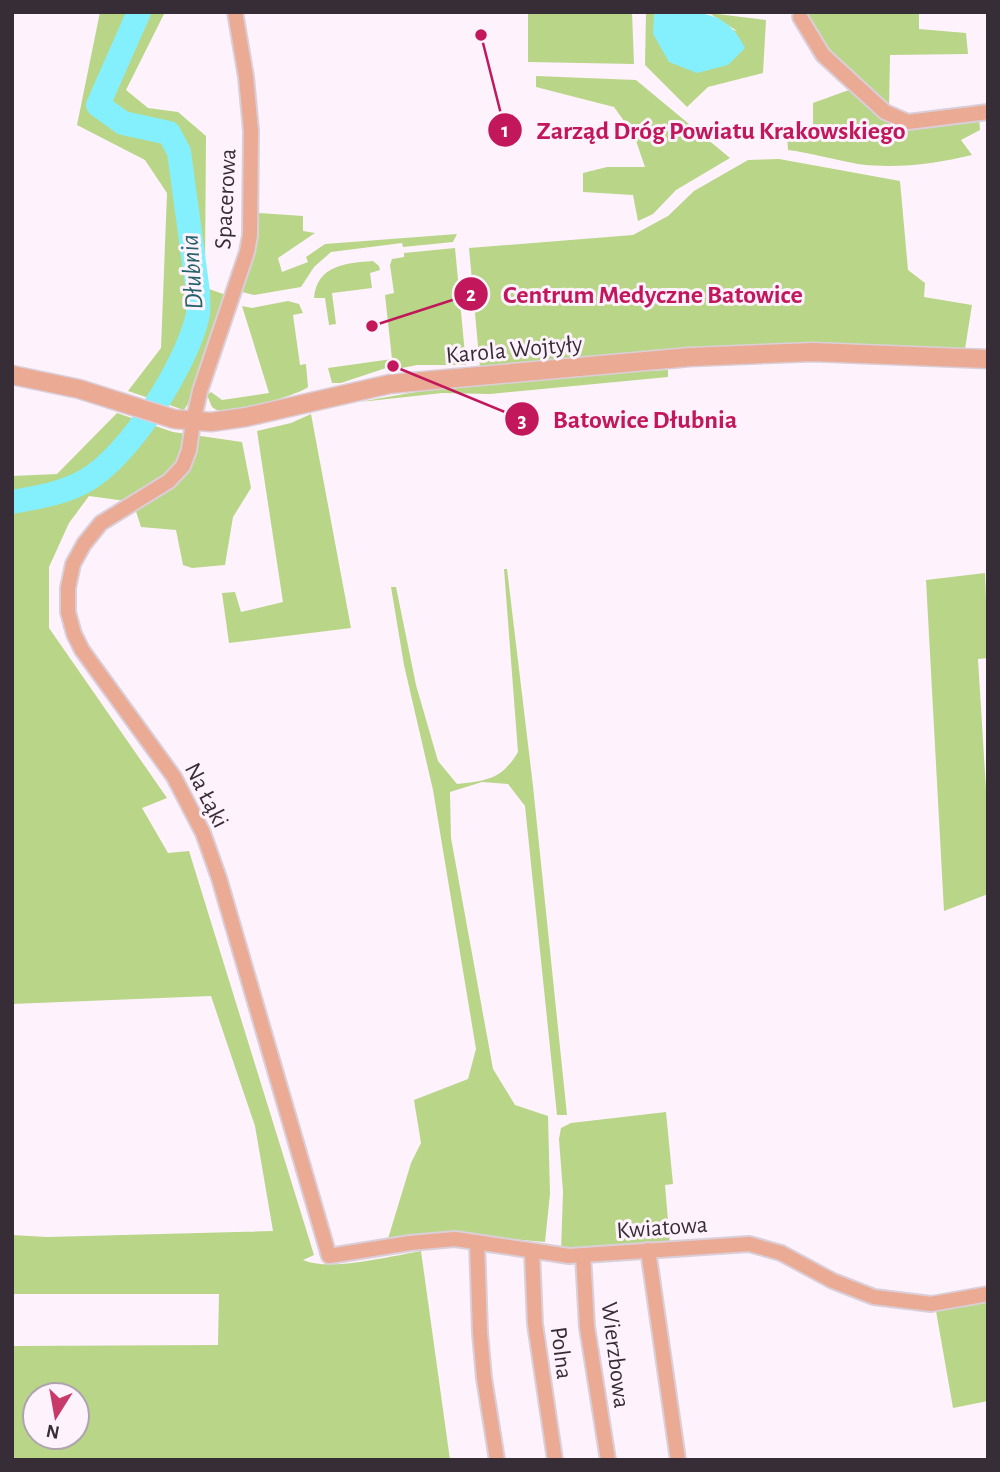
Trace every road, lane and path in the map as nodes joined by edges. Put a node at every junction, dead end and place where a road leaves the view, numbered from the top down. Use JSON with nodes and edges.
{"nodes":[{"id":1,"x":235,"y":12,"type":"edge"},
{"id":2,"x":800,"y":17,"type":"dead end"},
{"id":3,"x":988,"y":112,"type":"edge"},
{"id":4,"x":988,"y":359,"type":"edge"},
{"id":5,"x":12,"y":374,"type":"edge"},
{"id":6,"x":192,"y":422,"type":"junction"},
{"id":7,"x":477,"y":1243,"type":"junction"},
{"id":8,"x":648,"y":1250,"type":"junction"},
{"id":9,"x":533,"y":1252,"type":"junction"},
{"id":10,"x":583,"y":1255,"type":"junction"},
{"id":11,"x":329,"y":1256,"type":"joint"},
{"id":12,"x":988,"y":1294,"type":"edge"},
{"id":13,"x":497,"y":1460,"type":"edge"},
{"id":14,"x":555,"y":1460,"type":"edge"},
{"id":15,"x":608,"y":1460,"type":"edge"},
{"id":16,"x":678,"y":1460,"type":"edge"}],
"edges":[{"from":1,"to":6,"type":"street","name":"Spacerowa"},
{"from":2,"to":3,"type":"street"},
{"from":4,"to":6,"type":"street","name":"Karola Wojtyły"},
{"from":5,"to":6,"type":"street","name":"Karola Wojtyły"},
{"from":6,"to":11,"type":"street","name":"Na Łąki"},
{"from":7,"to":9,"type":"street","name":"Kwiatowa"},
{"from":7,"to":11,"type":"street","name":"Kwiatowa"},
{"from":7,"to":13,"type":"street"},
{"from":8,"to":10,"type":"street","name":"Kwiatowa"},
{"from":8,"to":12,"type":"street","name":"Kwiatowa"},
{"from":8,"to":16,"type":"street"},
{"from":9,"to":10,"type":"street","name":"Kwiatowa"},
{"from":9,"to":14,"type":"street","name":"Polna"},
{"from":10,"to":15,"type":"street","name":"Wierzbowa"}]}
